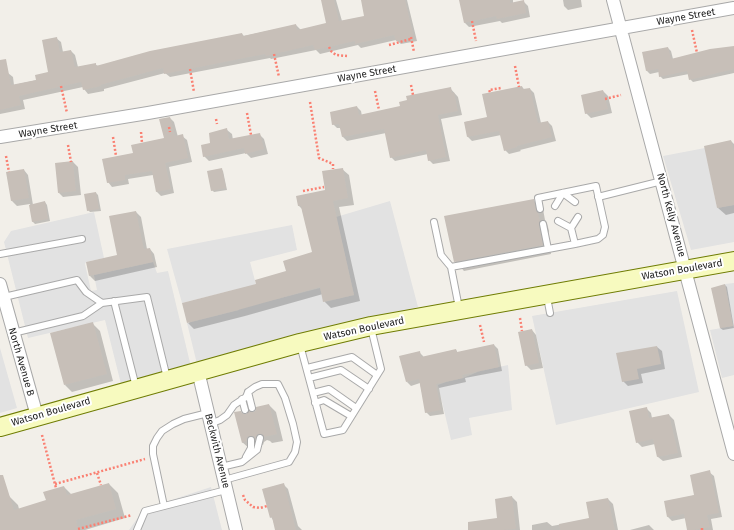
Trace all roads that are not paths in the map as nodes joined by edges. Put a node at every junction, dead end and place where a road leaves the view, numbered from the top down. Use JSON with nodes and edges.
{"nodes":[{"id":1,"x":613,"y":0,"type":"edge"},
{"id":2,"x":734,"y":8,"type":"edge"},
{"id":3,"x":621,"y":29,"type":"junction"},
{"id":4,"x":0,"y":137,"type":"edge"},
{"id":5,"x":662,"y":181,"type":"junction"},
{"id":6,"x":563,"y":193,"type":"junction"},
{"id":7,"x":598,"y":197,"type":"junction"},
{"id":8,"x":575,"y":202,"type":"dead end"},
{"id":9,"x":555,"y":206,"type":"dead end"},
{"id":10,"x":540,"y":209,"type":"dead end"},
{"id":11,"x":578,"y":217,"type":"dead end"},
{"id":12,"x":558,"y":221,"type":"dead end"},
{"id":13,"x":434,"y":222,"type":"dead end"},
{"id":14,"x":543,"y":224,"type":"dead end"},
{"id":15,"x":571,"y":228,"type":"junction"},
{"id":16,"x":82,"y":239,"type":"dead end"},
{"id":17,"x":575,"y":244,"type":"junction"},
{"id":18,"x":548,"y":249,"type":"junction"},
{"id":19,"x":0,"y":254,"type":"edge"},
{"id":20,"x":734,"y":261,"type":"edge"},
{"id":21,"x":451,"y":267,"type":"junction"},
{"id":22,"x":686,"y":270,"type":"junction"},
{"id":23,"x":0,"y":284,"type":"edge"},
{"id":24,"x":546,"y":295,"type":"junction"},
{"id":25,"x":4,"y":297,"type":"junction"},
{"id":26,"x":114,"y":301,"type":"junction"},
{"id":27,"x":102,"y":303,"type":"junction"},
{"id":28,"x":460,"y":310,"type":"junction"},
{"id":29,"x":550,"y":313,"type":"dead end"},
{"id":30,"x":371,"y":326,"type":"junction"},
{"id":31,"x":13,"y":333,"type":"junction"},
{"id":32,"x":300,"y":343,"type":"junction"},
{"id":33,"x":307,"y":368,"type":"junction"},
{"id":34,"x":198,"y":371,"type":"junction"},
{"id":35,"x":377,"y":375,"type":"junction"},
{"id":36,"x":309,"y":378,"type":"junction"},
{"id":37,"x":167,"y":380,"type":"junction"},
{"id":38,"x":136,"y":388,"type":"junction"},
{"id":39,"x":369,"y":389,"type":"junction"},
{"id":40,"x":248,"y":392,"type":"junction"},
{"id":41,"x":313,"y":393,"type":"junction"},
{"id":42,"x":242,"y":399,"type":"junction"},
{"id":43,"x":315,"y":402,"type":"junction"},
{"id":44,"x":252,"y":408,"type":"dead end"},
{"id":45,"x":356,"y":408,"type":"junction"},
{"id":46,"x":245,"y":410,"type":"dead end"},
{"id":47,"x":37,"y":416,"type":"junction"},
{"id":48,"x":351,"y":416,"type":"junction"},
{"id":49,"x":209,"y":419,"type":"junction"},
{"id":50,"x":0,"y":427,"type":"edge"},
{"id":51,"x":260,"y":438,"type":"dead end"},
{"id":52,"x":252,"y":440,"type":"dead end"},
{"id":53,"x":734,"y":454,"type":"edge"},
{"id":54,"x":244,"y":460,"type":"junction"},
{"id":55,"x":221,"y":467,"type":"junction"},
{"id":56,"x":225,"y":485,"type":"junction"},
{"id":57,"x":164,"y":506,"type":"junction"},
{"id":58,"x":137,"y":530,"type":"edge"},
{"id":59,"x":236,"y":530,"type":"edge"}],
"edges":[{"from":1,"to":3,"type":"street","name":"North Kelly Avenue"},
{"from":2,"to":3,"type":"street","name":"Wayne Street"},
{"from":3,"to":4,"type":"street","name":"Wayne Street"},
{"from":3,"to":5,"type":"street","name":"North Kelly Avenue"},
{"from":5,"to":7,"type":"lane"},
{"from":5,"to":22,"type":"street","name":"North Kelly Avenue"},
{"from":6,"to":7,"type":"lane"},
{"from":6,"to":8,"type":"lane"},
{"from":6,"to":9,"type":"lane"},
{"from":6,"to":10,"type":"lane"},
{"from":7,"to":17,"type":"lane"},
{"from":11,"to":15,"type":"lane"},
{"from":12,"to":15,"type":"lane"},
{"from":13,"to":21,"type":"lane"},
{"from":14,"to":18,"type":"lane"},
{"from":15,"to":17,"type":"lane"},
{"from":16,"to":19,"type":"lane"},
{"from":17,"to":18,"type":"lane"},
{"from":18,"to":21,"type":"lane"},
{"from":20,"to":22,"type":"street","name":"Watson Boulevard"},
{"from":21,"to":28,"type":"lane"},
{"from":22,"to":24,"type":"street","name":"Watson Boulevard"},
{"from":22,"to":53,"type":"street","name":"North Kelly Avenue"},
{"from":23,"to":25,"type":"street","name":"North Avenue B"},
{"from":24,"to":28,"type":"street","name":"Watson Boulevard"},
{"from":24,"to":29,"type":"lane"},
{"from":25,"to":27,"type":"lane"},
{"from":25,"to":31,"type":"street","name":"North Avenue B"},
{"from":26,"to":27,"type":"lane"},
{"from":26,"to":37,"type":"lane"},
{"from":26,"to":38,"type":"lane"},
{"from":27,"to":31,"type":"lane"},
{"from":28,"to":30,"type":"street","name":"Watson Boulevard"},
{"from":30,"to":32,"type":"street","name":"Watson Boulevard"},
{"from":30,"to":35,"type":"lane"},
{"from":31,"to":47,"type":"street","name":"North Avenue B"},
{"from":32,"to":33,"type":"lane"},
{"from":32,"to":34,"type":"street","name":"Watson Boulevard"},
{"from":33,"to":35,"type":"lane"},
{"from":33,"to":36,"type":"lane"},
{"from":34,"to":37,"type":"street","name":"Watson Boulevard"},
{"from":34,"to":49,"type":"street","name":"Beckwith Avenue"},
{"from":35,"to":39,"type":"lane"},
{"from":36,"to":39,"type":"lane"},
{"from":36,"to":41,"type":"lane"},
{"from":37,"to":38,"type":"street","name":"Watson Boulevard"},
{"from":38,"to":47,"type":"street","name":"Watson Boulevard"},
{"from":39,"to":45,"type":"lane"},
{"from":40,"to":42,"type":"lane"},
{"from":40,"to":44,"type":"lane"},
{"from":40,"to":56,"type":"lane"},
{"from":41,"to":43,"type":"lane"},
{"from":41,"to":45,"type":"lane"},
{"from":42,"to":46,"type":"lane"},
{"from":42,"to":49,"type":"lane"},
{"from":43,"to":48,"type":"lane"},
{"from":43,"to":48,"type":"lane"},
{"from":45,"to":48,"type":"lane"},
{"from":47,"to":50,"type":"street","name":"Watson Boulevard"},
{"from":49,"to":55,"type":"street","name":"Beckwith Avenue"},
{"from":49,"to":57,"type":"lane"},
{"from":51,"to":54,"type":"lane"},
{"from":52,"to":54,"type":"lane"},
{"from":54,"to":55,"type":"lane"},
{"from":55,"to":56,"type":"street","name":"Beckwith Avenue"},
{"from":56,"to":57,"type":"lane"},
{"from":56,"to":59,"type":"street","name":"Beckwith Avenue"},
{"from":57,"to":58,"type":"lane"}]}
